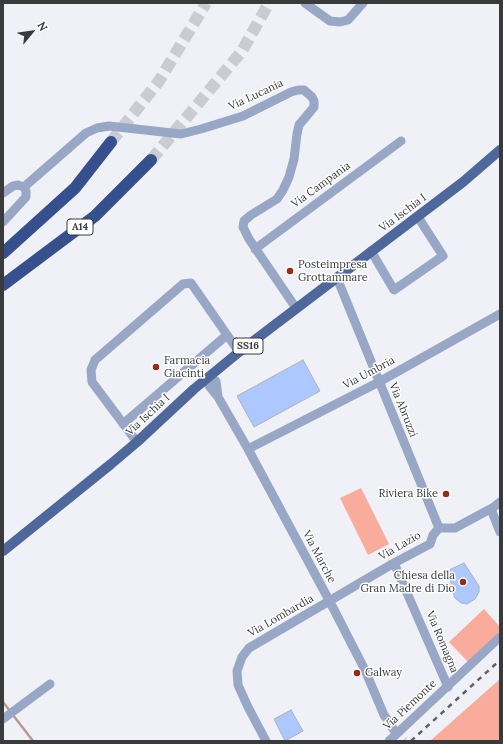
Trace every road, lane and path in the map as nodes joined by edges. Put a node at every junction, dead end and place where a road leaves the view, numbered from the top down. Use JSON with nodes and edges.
{"nodes":[{"id":1,"x":305,"y":3,"type":"edge"},
{"id":2,"x":363,"y":3,"type":"edge"},
{"id":3,"x":401,"y":141,"type":"dead end"},
{"id":4,"x":111,"y":142,"type":"tunnel mouth"},
{"id":5,"x":500,"y":150,"type":"edge"},
{"id":6,"x":151,"y":160,"type":"tunnel mouth"},
{"id":7,"x":24,"y":187,"type":"junction"},
{"id":8,"x":3,"y":193,"type":"edge"},
{"id":9,"x":418,"y":216,"type":"junction"},
{"id":10,"x":3,"y":222,"type":"edge"},
{"id":11,"x":256,"y":249,"type":"junction"},
{"id":12,"x":372,"y":251,"type":"junction"},
{"id":13,"x":3,"y":253,"type":"edge"},
{"id":14,"x":337,"y":278,"type":"junction"},
{"id":15,"x":3,"y":285,"type":"edge"},
{"id":16,"x":296,"y":308,"type":"junction"},
{"id":17,"x":500,"y":314,"type":"edge"},
{"id":18,"x":227,"y":335,"type":"junction"},
{"id":19,"x":239,"y":352,"type":"junction"},
{"id":20,"x":208,"y":378,"type":"junction"},
{"id":21,"x":379,"y":382,"type":"junction"},
{"id":22,"x":123,"y":424,"type":"junction"},
{"id":23,"x":137,"y":442,"type":"junction"},
{"id":24,"x":248,"y":449,"type":"junction"},
{"id":25,"x":500,"y":502,"type":"edge"},
{"id":26,"x":491,"y":509,"type":"junction"},
{"id":27,"x":439,"y":528,"type":"junction"},
{"id":28,"x":500,"y":532,"type":"edge"},
{"id":29,"x":3,"y":551,"type":"edge"},
{"id":30,"x":394,"y":564,"type":"junction"},
{"id":31,"x":330,"y":602,"type":"junction"},
{"id":32,"x":500,"y":637,"type":"edge"},
{"id":33,"x":50,"y":684,"type":"dead end"},
{"id":34,"x":448,"y":687,"type":"junction"},
{"id":35,"x":8,"y":715,"type":"edge"},
{"id":36,"x":394,"y":730,"type":"tunnel mouth"},
{"id":37,"x":266,"y":741,"type":"edge"},
{"id":38,"x":389,"y":741,"type":"edge"}],
"edges":[{"from":1,"to":2,"type":"street"},
{"from":3,"to":11,"type":"street","name":"Via Campania"},
{"from":4,"to":13,"type":"highway"},
{"from":5,"to":9,"type":"main road","name":"Via Ischia I","number":"SS16"},
{"from":6,"to":15,"type":"highway","number":"A14"},
{"from":7,"to":8,"type":"street"},
{"from":7,"to":10,"type":"street"},
{"from":7,"to":11,"type":"street","name":"Via Lucania"},
{"from":9,"to":12,"type":"main road","name":"Via Ischia I","number":"SS16"},
{"from":9,"to":12,"type":"street"},
{"from":11,"to":16,"type":"street","name":"Via Lucania"},
{"from":12,"to":14,"type":"main road","name":"Via Ischia I","number":"SS16"},
{"from":14,"to":16,"type":"main road","name":"Via Ischia I","number":"SS16"},
{"from":14,"to":21,"type":"street","name":"Via Abruzzi"},
{"from":16,"to":19,"type":"main road","name":"Via Ischia I","number":"SS16"},
{"from":17,"to":21,"type":"street","name":"Via Umbria"},
{"from":18,"to":19,"type":"street"},
{"from":18,"to":22,"type":"street"},
{"from":18,"to":22,"type":"street"},
{"from":19,"to":20,"type":"main road","name":"Via Ischia I","number":"SS16"},
{"from":20,"to":23,"type":"main road","name":"Via Ischia I","number":"SS16"},
{"from":20,"to":24,"type":"street","name":"Via Marche"},
{"from":21,"to":24,"type":"street","name":"Via Umbria"},
{"from":21,"to":27,"type":"street","name":"Via Abruzzi"},
{"from":22,"to":23,"type":"street"},
{"from":23,"to":29,"type":"main road","name":"Via Ischia I","number":"SS16"},
{"from":24,"to":31,"type":"street","name":"Via Marche"},
{"from":25,"to":26,"type":"street"},
{"from":26,"to":27,"type":"street"},
{"from":26,"to":28,"type":"street"},
{"from":27,"to":30,"type":"street","name":"Via Lazio"},
{"from":30,"to":31,"type":"street","name":"Via Lazio"},
{"from":30,"to":34,"type":"street","name":"Via Romagna"},
{"from":31,"to":36,"type":"street","name":"Via Marche"},
{"from":31,"to":37,"type":"street","name":"Via Lombardia"},
{"from":32,"to":34,"type":"street","name":"Via Piemonte"},
{"from":33,"to":35,"type":"street"},
{"from":34,"to":38,"type":"street","name":"Via Piemonte"}]}
